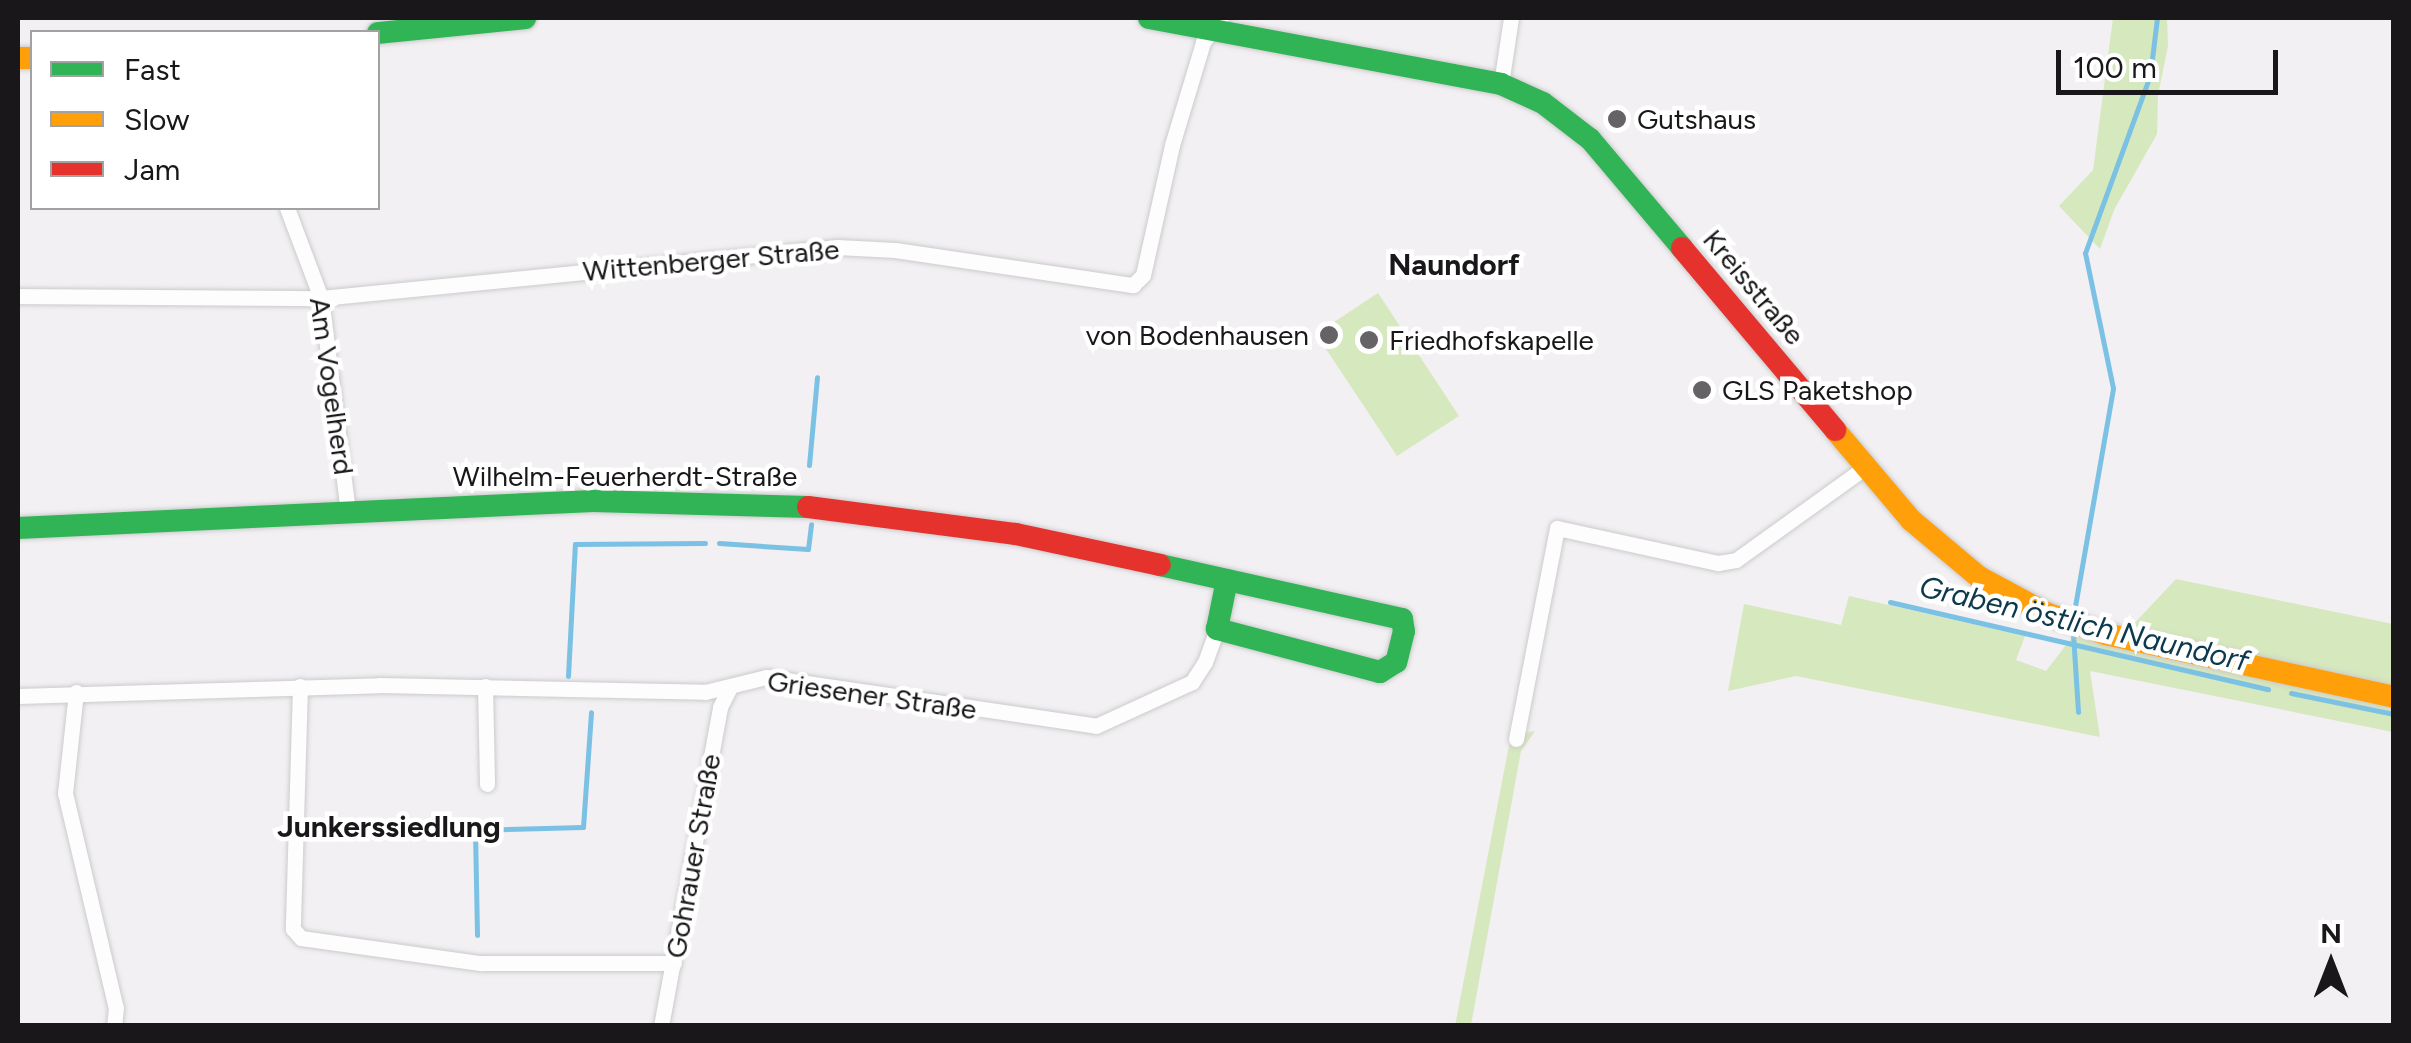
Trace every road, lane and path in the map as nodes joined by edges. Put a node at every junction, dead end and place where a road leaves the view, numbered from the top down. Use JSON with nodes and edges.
{"nodes":[{"id":1,"x":526,"y":18,"type":"edge"},
{"id":2,"x":1149,"y":18,"type":"edge"},
{"id":3,"x":1512,"y":18,"type":"edge"},
{"id":4,"x":465,"y":20,"type":"edge"},
{"id":5,"x":1216,"y":23,"type":"edge"},
{"id":6,"x":380,"y":33,"type":"edge"},
{"id":7,"x":1501,"y":84,"type":"junction"},
{"id":8,"x":288,"y":210,"type":"edge"},
{"id":9,"x":18,"y":296,"type":"edge"},
{"id":10,"x":321,"y":298,"type":"junction"},
{"id":11,"x":1864,"y":468,"type":"junction"},
{"id":12,"x":348,"y":511,"type":"junction"},
{"id":13,"x":18,"y":528,"type":"edge"},
{"id":14,"x":1227,"y":580,"type":"junction"},
{"id":15,"x":1216,"y":630,"type":"junction"},
{"id":16,"x":300,"y":686,"type":"junction"},
{"id":17,"x":485,"y":686,"type":"junction"},
{"id":18,"x":729,"y":688,"type":"junction"},
{"id":19,"x":76,"y":692,"type":"junction"},
{"id":20,"x":18,"y":696,"type":"edge"},
{"id":21,"x":2394,"y":698,"type":"edge"},
{"id":22,"x":1516,"y":739,"type":"dead end"},
{"id":23,"x":487,"y":784,"type":"dead end"},
{"id":24,"x":674,"y":963,"type":"junction"},
{"id":25,"x":114,"y":1026,"type":"edge"},
{"id":26,"x":662,"y":1026,"type":"edge"}],
"edges":[{"from":1,"to":4,"type":"street"},
{"from":2,"to":5,"type":"street","name":"Kreisstraße"},
{"from":3,"to":7,"type":"street"},
{"from":4,"to":6,"type":"street"},
{"from":5,"to":7,"type":"street","name":"Kreisstraße"},
{"from":5,"to":10,"type":"street","name":"Wittenberger Straße"},
{"from":7,"to":11,"type":"street","name":"Kreisstraße"},
{"from":8,"to":10,"type":"street","name":"Am Vogelherd"},
{"from":9,"to":10,"type":"street","name":"Wittenberger Straße"},
{"from":10,"to":12,"type":"street","name":"Am Vogelherd"},
{"from":11,"to":21,"type":"street","name":"Kreisstraße"},
{"from":11,"to":22,"type":"street"},
{"from":12,"to":13,"type":"street","name":"Wilhelm-Feuerherdt-Straße"},
{"from":12,"to":14,"type":"street","name":"Wilhelm-Feuerherdt-Straße"},
{"from":14,"to":15,"type":"street"},
{"from":14,"to":15,"type":"street","name":"Wilhelm-Feuerherdt-Straße"},
{"from":15,"to":18,"type":"street","name":"Griesener Straße"},
{"from":16,"to":17,"type":"street","name":"Griesener Straße"},
{"from":16,"to":19,"type":"street","name":"Griesener Straße"},
{"from":16,"to":24,"type":"street"},
{"from":17,"to":18,"type":"street","name":"Griesener Straße"},
{"from":17,"to":23,"type":"street"},
{"from":18,"to":24,"type":"street","name":"Gohrauer Straße"},
{"from":19,"to":20,"type":"street","name":"Griesener Straße"},
{"from":19,"to":25,"type":"street"},
{"from":24,"to":26,"type":"street","name":"Gohrauer Straße"}]}
